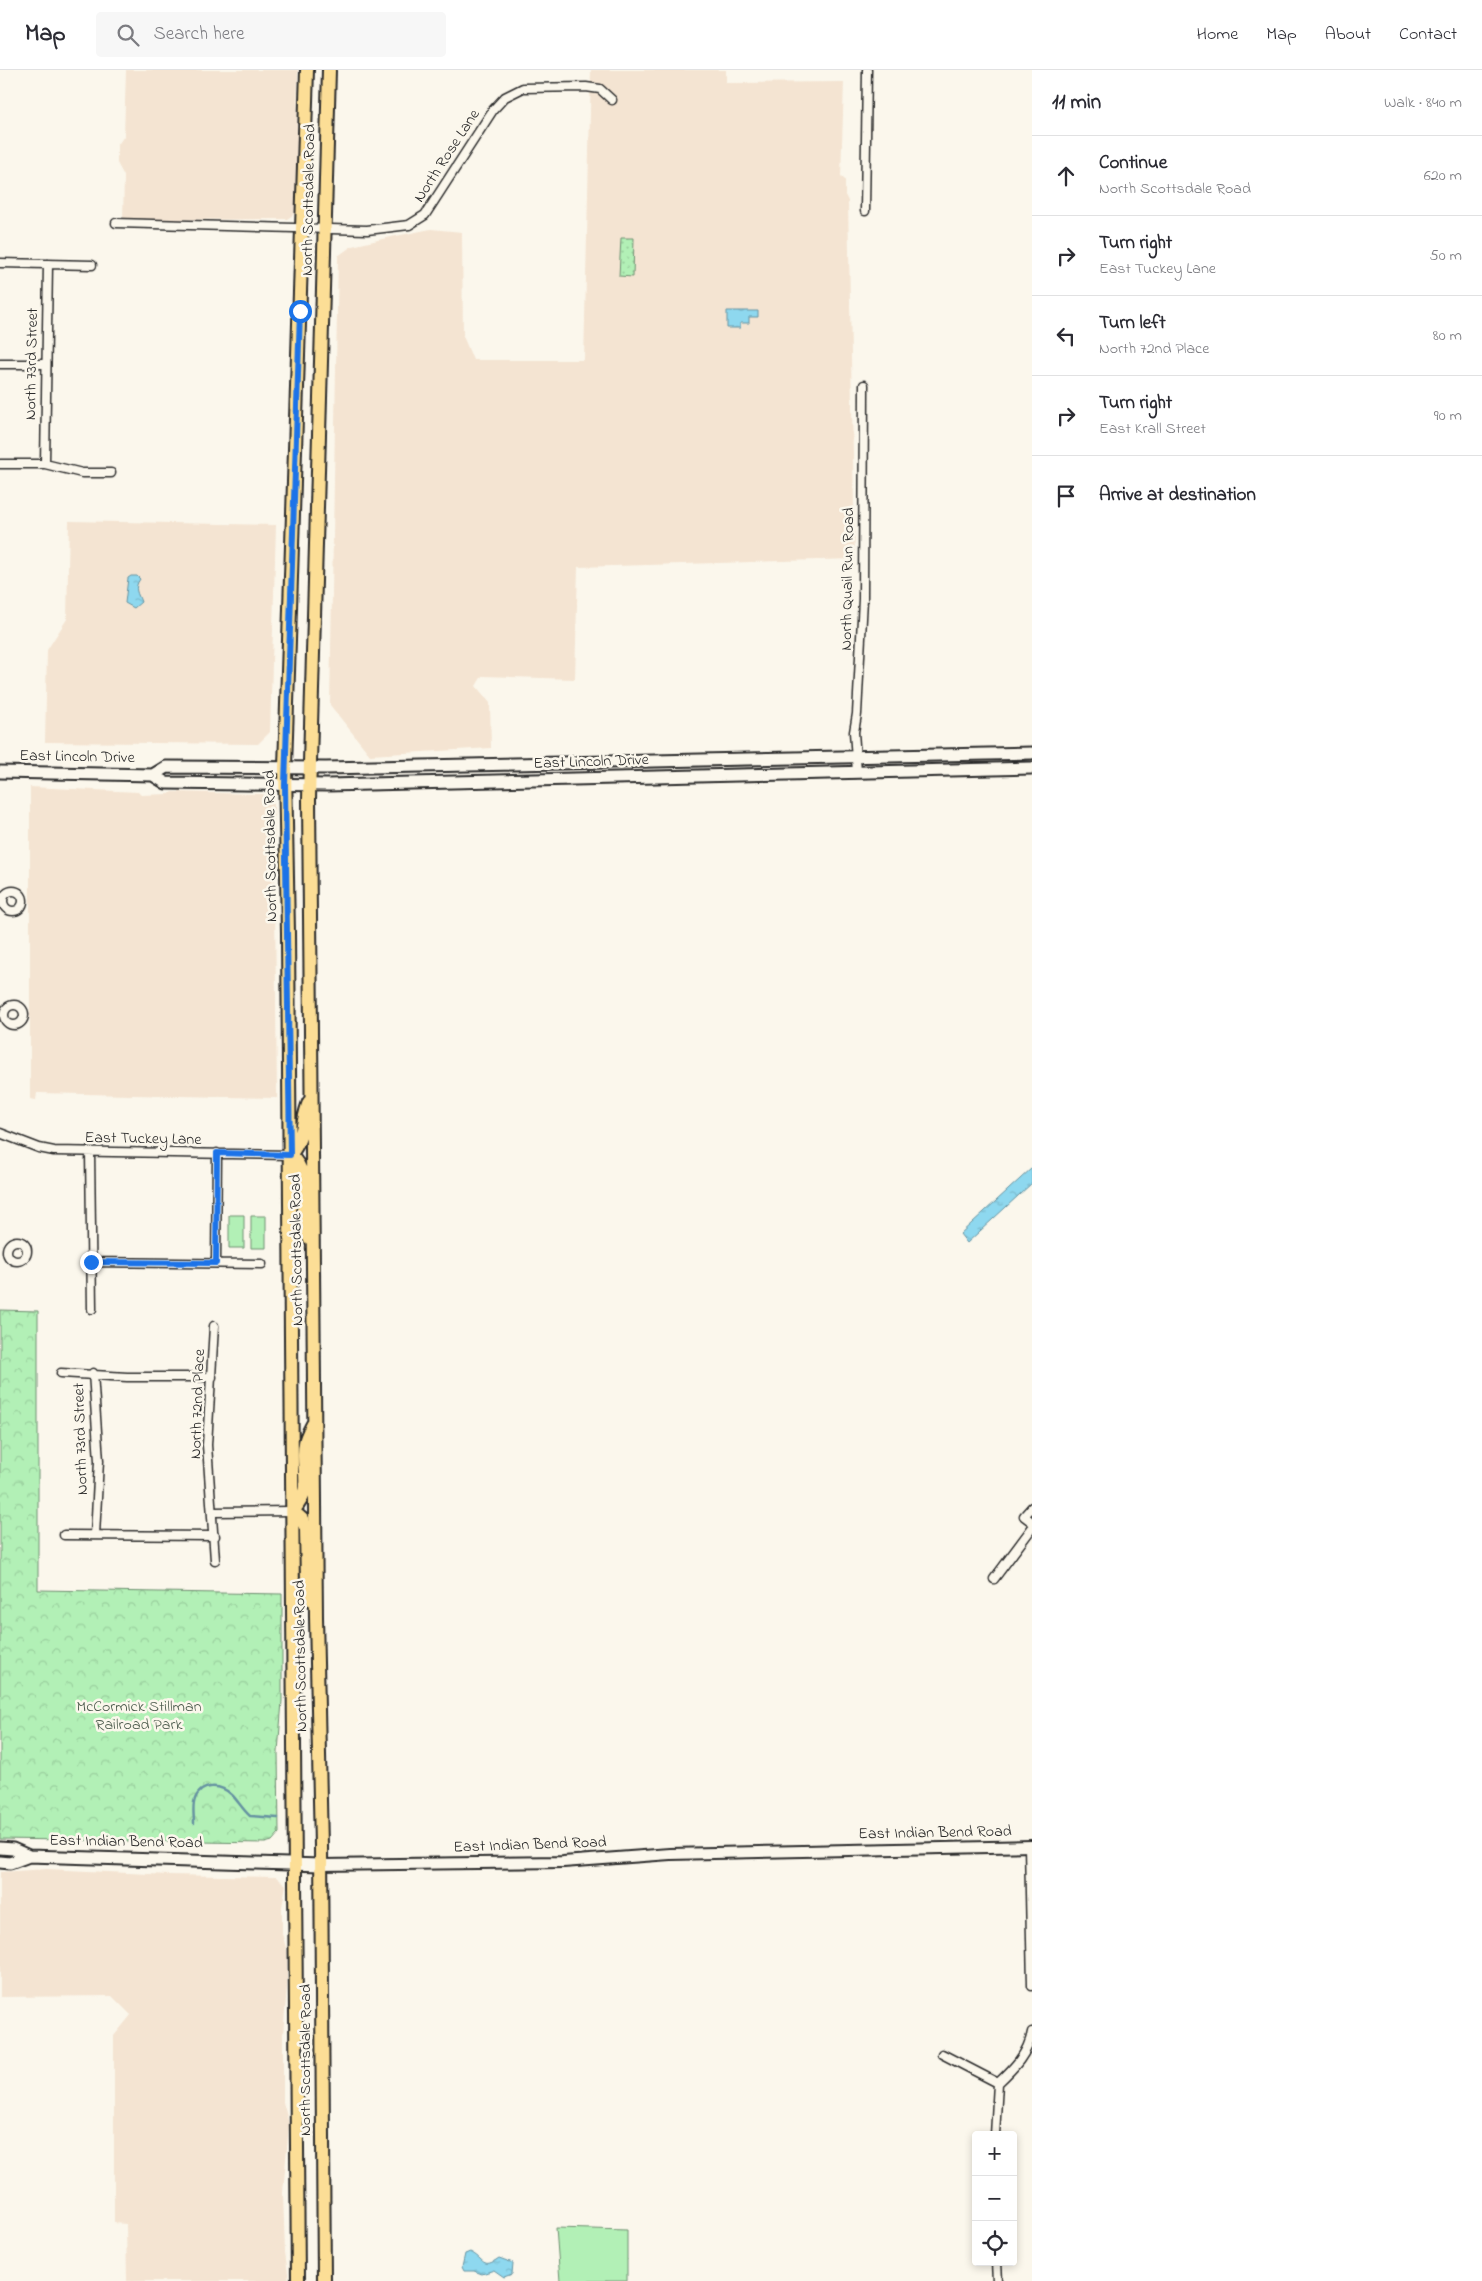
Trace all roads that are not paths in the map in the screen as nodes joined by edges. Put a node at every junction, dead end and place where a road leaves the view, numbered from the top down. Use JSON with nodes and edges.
{"nodes":[{"id":1,"x":307,"y":70,"type":"edge"},
{"id":2,"x":329,"y":70,"type":"edge"},
{"id":3,"x":867,"y":70,"type":"edge"},
{"id":4,"x":612,"y":100,"type":"dead end"},
{"id":5,"x":865,"y":210,"type":"dead end"},
{"id":6,"x":116,"y":223,"type":"dead end"},
{"id":7,"x":302,"y":228,"type":"junction"},
{"id":8,"x":324,"y":229,"type":"junction"},
{"id":9,"x":0,"y":263,"type":"edge"},
{"id":10,"x":48,"y":264,"type":"junction"},
{"id":11,"x":92,"y":265,"type":"dead end"},
{"id":12,"x":0,"y":364,"type":"edge"},
{"id":13,"x":46,"y":364,"type":"junction"},
{"id":14,"x":864,"y":386,"type":"dead end"},
{"id":15,"x":0,"y":464,"type":"edge"},
{"id":16,"x":45,"y":464,"type":"junction"},
{"id":17,"x":111,"y":473,"type":"dead end"},
{"id":18,"x":1032,"y":753,"type":"edge"},
{"id":19,"x":857,"y":758,"type":"junction"},
{"id":20,"x":285,"y":768,"type":"junction"},
{"id":21,"x":309,"y":768,"type":"junction"},
{"id":22,"x":1032,"y":768,"type":"edge"},
{"id":23,"x":0,"y":772,"type":"edge"},
{"id":24,"x":857,"y":772,"type":"junction"},
{"id":25,"x":153,"y":775,"type":"junction"},
{"id":26,"x":285,"y":785,"type":"junction"},
{"id":27,"x":309,"y":785,"type":"junction"},
{"id":28,"x":288,"y":999,"type":"junction"},
{"id":29,"x":310,"y":999,"type":"junction"},
{"id":30,"x":312,"y":1094,"type":"junction"},
{"id":31,"x":0,"y":1133,"type":"edge"},
{"id":32,"x":90,"y":1152,"type":"junction"},
{"id":33,"x":217,"y":1153,"type":"junction"},
{"id":34,"x":290,"y":1155,"type":"junction"},
{"id":35,"x":313,"y":1252,"type":"junction"},
{"id":36,"x":91,"y":1262,"type":"junction"},
{"id":37,"x":216,"y":1263,"type":"junction"},
{"id":38,"x":262,"y":1264,"type":"dead end"},
{"id":39,"x":92,"y":1309,"type":"dead end"},
{"id":40,"x":214,"y":1326,"type":"dead end"},
{"id":41,"x":61,"y":1373,"type":"dead end"},
{"id":42,"x":93,"y":1373,"type":"junction"},
{"id":43,"x":212,"y":1377,"type":"junction"},
{"id":44,"x":315,"y":1418,"type":"junction"},
{"id":45,"x":1032,"y":1507,"type":"edge"},
{"id":46,"x":292,"y":1511,"type":"junction"},
{"id":47,"x":213,"y":1512,"type":"junction"},
{"id":48,"x":1032,"y":1522,"type":"edge"},
{"id":49,"x":1032,"y":1528,"type":"edge"},
{"id":50,"x":95,"y":1534,"type":"junction"},
{"id":51,"x":64,"y":1536,"type":"dead end"},
{"id":52,"x":215,"y":1536,"type":"junction"},
{"id":53,"x":215,"y":1560,"type":"dead end"},
{"id":54,"x":994,"y":1578,"type":"dead end"},
{"id":55,"x":316,"y":1617,"type":"junction"},
{"id":56,"x":1031,"y":1846,"type":"edge"},
{"id":57,"x":0,"y":1848,"type":"edge"},
{"id":58,"x":28,"y":1856,"type":"junction"},
{"id":59,"x":0,"y":1862,"type":"edge"},
{"id":60,"x":294,"y":1864,"type":"junction"},
{"id":61,"x":321,"y":1865,"type":"junction"},
{"id":62,"x":1032,"y":1986,"type":"edge"},
{"id":63,"x":1032,"y":2032,"type":"edge"},
{"id":64,"x":942,"y":2054,"type":"dead end"},
{"id":65,"x":998,"y":2083,"type":"junction"},
{"id":66,"x":995,"y":2131,"type":"edge"},
{"id":67,"x":996,"y":2266,"type":"edge"},
{"id":68,"x":298,"y":2281,"type":"edge"},
{"id":69,"x":324,"y":2281,"type":"edge"},
{"id":70,"x":997,"y":2281,"type":"edge"}],
"edges":[{"from":1,"to":7,"type":"main road","name":"North Scottsdale Road"},
{"from":2,"to":8,"type":"main road","name":"North Scottsdale Road"},
{"from":3,"to":5,"type":"street"},
{"from":4,"to":8,"type":"street","name":"North Rose Lane"},
{"from":6,"to":7,"type":"street","name":"North Rose Lane"},
{"from":7,"to":8,"type":"street","name":"North Rose Lane"},
{"from":7,"to":20,"type":"main road","name":"North Scottsdale Road"},
{"from":8,"to":21,"type":"main road","name":"North Scottsdale Road"},
{"from":9,"to":10,"type":"street"},
{"from":10,"to":11,"type":"street"},
{"from":10,"to":13,"type":"street","name":"North 73rd Street"},
{"from":12,"to":13,"type":"street"},
{"from":13,"to":16,"type":"street","name":"North 73rd Street"},
{"from":14,"to":19,"type":"street","name":"North Quail Run Road"},
{"from":15,"to":16,"type":"street"},
{"from":16,"to":17,"type":"street"},
{"from":18,"to":19,"type":"main road","name":"East Lincoln Drive"},
{"from":19,"to":21,"type":"main road","name":"East Lincoln Drive"},
{"from":19,"to":24,"type":"street","name":"North Quail Run Road"},
{"from":20,"to":21,"type":"main road","name":"East Lincoln Drive"},
{"from":20,"to":25,"type":"main road","name":"East Lincoln Drive"},
{"from":20,"to":26,"type":"main road","name":"North Scottsdale Road"},
{"from":21,"to":27,"type":"main road","name":"North Scottsdale Road"},
{"from":22,"to":24,"type":"main road","name":"East Lincoln Drive"},
{"from":23,"to":25,"type":"main road","name":"East Lincoln Drive"},
{"from":24,"to":27,"type":"main road","name":"East Lincoln Drive"},
{"from":25,"to":26,"type":"main road","name":"East Lincoln Drive"},
{"from":26,"to":27,"type":"main road","name":"East Lincoln Drive"},
{"from":26,"to":28,"type":"main road","name":"North Scottsdale Road"},
{"from":27,"to":29,"type":"main road","name":"North Scottsdale Road"},
{"from":28,"to":29,"type":"main road"},
{"from":28,"to":34,"type":"main road","name":"North Scottsdale Road"},
{"from":29,"to":30,"type":"main road","name":"North Scottsdale Road"},
{"from":30,"to":34,"type":"main road"},
{"from":30,"to":35,"type":"main road","name":"North Scottsdale Road"},
{"from":31,"to":32,"type":"street","name":"East Tuckey Lane"},
{"from":32,"to":33,"type":"street","name":"East Tuckey Lane"},
{"from":32,"to":36,"type":"street"},
{"from":33,"to":34,"type":"street","name":"East Tuckey Lane"},
{"from":33,"to":37,"type":"street"},
{"from":34,"to":35,"type":"main road"},
{"from":34,"to":46,"type":"main road","name":"North Scottsdale Road"},
{"from":35,"to":44,"type":"main road","name":"North Scottsdale Road"},
{"from":36,"to":37,"type":"street"},
{"from":36,"to":39,"type":"street"},
{"from":37,"to":38,"type":"street"},
{"from":40,"to":43,"type":"street","name":"North 72nd Place"},
{"from":41,"to":42,"type":"street"},
{"from":42,"to":43,"type":"street"},
{"from":42,"to":50,"type":"street","name":"North 73rd Street"},
{"from":43,"to":47,"type":"street","name":"North 72nd Place"},
{"from":44,"to":46,"type":"main road"},
{"from":44,"to":55,"type":"main road","name":"North Scottsdale Road"},
{"from":45,"to":48,"type":"street"},
{"from":46,"to":47,"type":"street"},
{"from":46,"to":55,"type":"main road"},
{"from":46,"to":60,"type":"main road","name":"North Scottsdale Road"},
{"from":47,"to":52,"type":"street","name":"North 72nd Place"},
{"from":49,"to":54,"type":"street"},
{"from":50,"to":51,"type":"street"},
{"from":50,"to":52,"type":"street"},
{"from":52,"to":53,"type":"street"},
{"from":55,"to":61,"type":"main road","name":"North Scottsdale Road"},
{"from":56,"to":61,"type":"street","name":"East Indian Bend Road"},
{"from":56,"to":62,"type":"street"},
{"from":57,"to":58,"type":"main road","name":"East Indian Bend Road"},
{"from":58,"to":59,"type":"main road","name":"East Indian Bend Road"},
{"from":58,"to":60,"type":"main road","name":"East Indian Bend Road"},
{"from":60,"to":61,"type":"main road","name":"East Indian Bend Road"},
{"from":60,"to":68,"type":"main road","name":"North Scottsdale Road"},
{"from":61,"to":69,"type":"main road","name":"North Scottsdale Road"},
{"from":63,"to":65,"type":"street"},
{"from":64,"to":65,"type":"street"},
{"from":65,"to":66,"type":"street"},
{"from":67,"to":70,"type":"street"}]}
